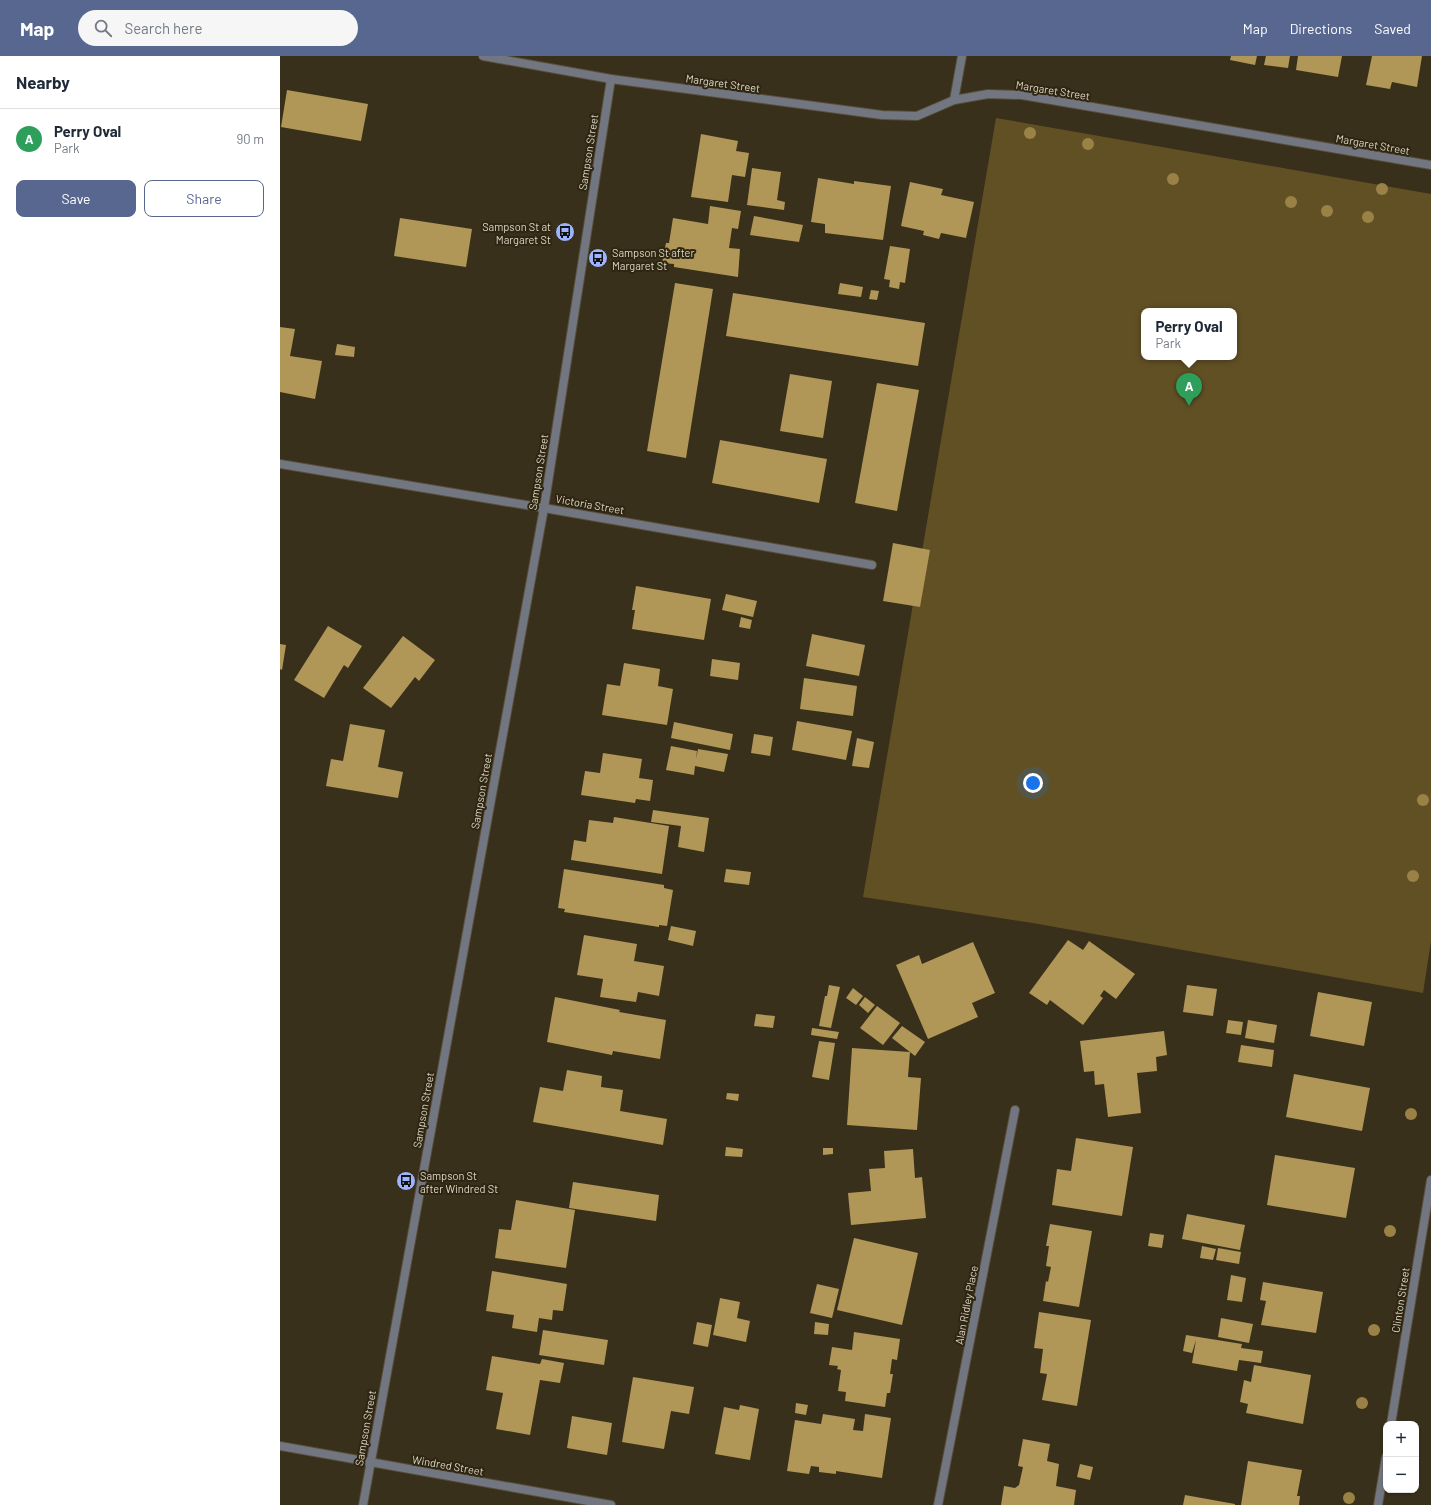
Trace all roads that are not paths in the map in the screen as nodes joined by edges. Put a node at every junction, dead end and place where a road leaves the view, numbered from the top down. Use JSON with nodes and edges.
{"nodes":[{"id":1,"x":483,"y":56,"type":"edge"},
{"id":2,"x":962,"y":56,"type":"edge"},
{"id":3,"x":611,"y":79,"type":"junction"},
{"id":4,"x":954,"y":100,"type":"junction"},
{"id":5,"x":1431,"y":165,"type":"edge"},
{"id":6,"x":280,"y":464,"type":"edge"},
{"id":7,"x":544,"y":508,"type":"junction"},
{"id":8,"x":872,"y":565,"type":"dead end"},
{"id":9,"x":1015,"y":1110,"type":"dead end"},
{"id":10,"x":1431,"y":1180,"type":"edge"},
{"id":11,"x":1391,"y":1421,"type":"edge"},
{"id":12,"x":280,"y":1446,"type":"edge"},
{"id":13,"x":370,"y":1462,"type":"junction"},
{"id":14,"x":1383,"y":1475,"type":"edge"},
{"id":15,"x":363,"y":1505,"type":"edge"},
{"id":16,"x":611,"y":1505,"type":"edge"},
{"id":17,"x":938,"y":1505,"type":"edge"},
{"id":18,"x":1378,"y":1505,"type":"edge"}],
"edges":[{"from":1,"to":3,"type":"street","name":"Margaret Street"},
{"from":2,"to":4,"type":"street"},
{"from":3,"to":4,"type":"street","name":"Margaret Street"},
{"from":3,"to":7,"type":"street","name":"Sampson Street"},
{"from":4,"to":5,"type":"street","name":"Margaret Street"},
{"from":6,"to":7,"type":"street","name":"Victoria Street"},
{"from":7,"to":8,"type":"street","name":"Victoria Street"},
{"from":7,"to":13,"type":"street","name":"Sampson Street"},
{"from":9,"to":17,"type":"street","name":"Alan Ridley Place"},
{"from":10,"to":11,"type":"street","name":"Clinton Street"},
{"from":12,"to":13,"type":"street","name":"Windred Street"},
{"from":13,"to":15,"type":"street","name":"Sampson Street"},
{"from":13,"to":16,"type":"street","name":"Windred Street"},
{"from":14,"to":18,"type":"street"}]}
